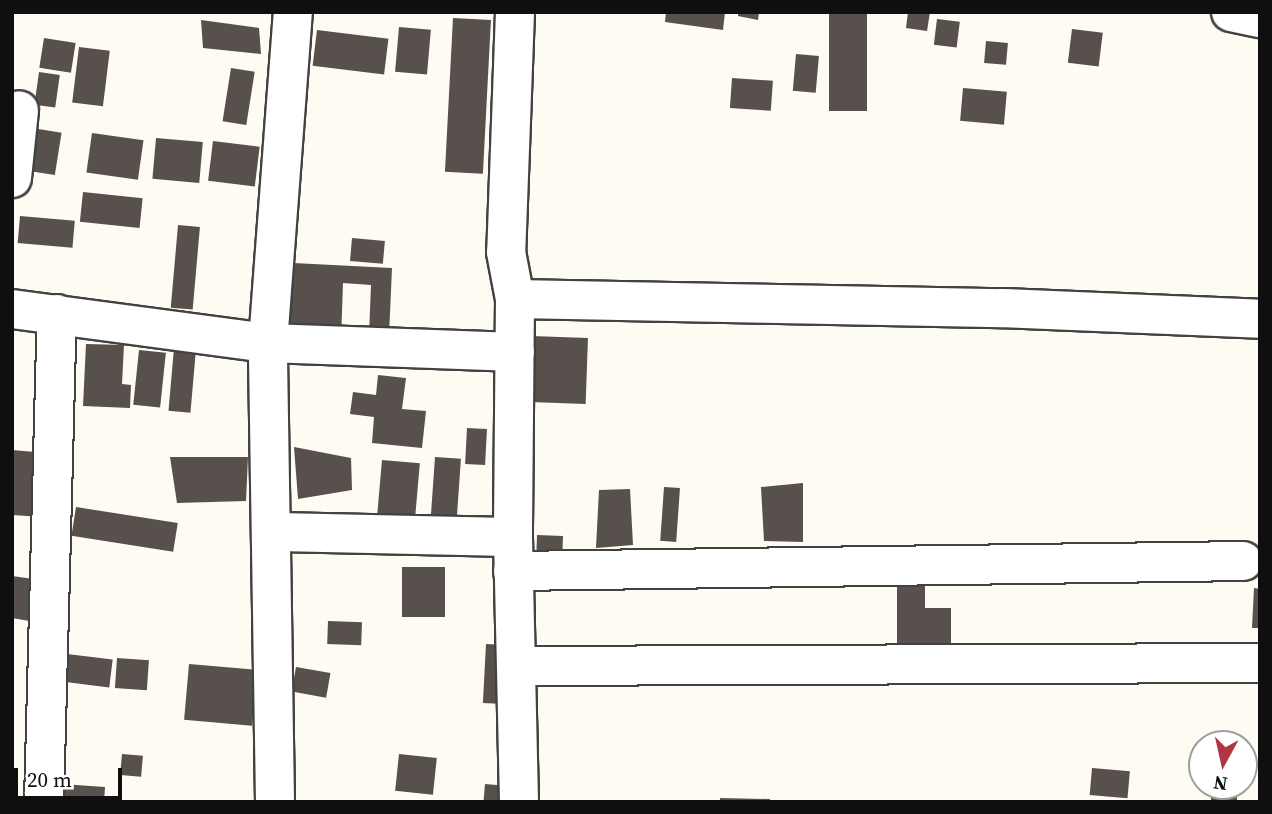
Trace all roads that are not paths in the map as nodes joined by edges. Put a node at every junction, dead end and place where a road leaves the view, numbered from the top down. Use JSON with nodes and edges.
{"nodes":[{"id":1,"x":293,"y":12,"type":"edge"},
{"id":2,"x":515,"y":12,"type":"edge"},
{"id":3,"x":1231,"y":12,"type":"edge"},
{"id":4,"x":1260,"y":18,"type":"edge"},
{"id":5,"x":19,"y":110,"type":"dead end"},
{"id":6,"x":12,"y":178,"type":"edge"},
{"id":7,"x":515,"y":299,"type":"junction"},
{"id":8,"x":12,"y":309,"type":"edge"},
{"id":9,"x":57,"y":314,"type":"junction"},
{"id":10,"x":1260,"y":318,"type":"edge"},
{"id":11,"x":268,"y":343,"type":"junction"},
{"id":12,"x":514,"y":352,"type":"junction"},
{"id":13,"x":274,"y":532,"type":"junction"},
{"id":14,"x":513,"y":554,"type":"junction"},
{"id":15,"x":1243,"y":561,"type":"dead end"},
{"id":16,"x":1260,"y":663,"type":"edge"},
{"id":17,"x":516,"y":666,"type":"junction"},
{"id":18,"x":44,"y":802,"type":"edge"},
{"id":19,"x":275,"y":802,"type":"edge"},
{"id":20,"x":519,"y":802,"type":"edge"}],
"edges":[{"from":1,"to":11,"type":"street"},
{"from":2,"to":7,"type":"street"},
{"from":3,"to":4,"type":"street"},
{"from":5,"to":6,"type":"street"},
{"from":7,"to":10,"type":"street"},
{"from":7,"to":12,"type":"street"},
{"from":8,"to":9,"type":"street"},
{"from":9,"to":11,"type":"street"},
{"from":9,"to":18,"type":"street"},
{"from":11,"to":12,"type":"street"},
{"from":11,"to":13,"type":"street"},
{"from":12,"to":14,"type":"street"},
{"from":13,"to":14,"type":"street"},
{"from":13,"to":19,"type":"street"},
{"from":14,"to":15,"type":"street"},
{"from":14,"to":17,"type":"street"},
{"from":16,"to":17,"type":"street"},
{"from":17,"to":20,"type":"street"}]}
